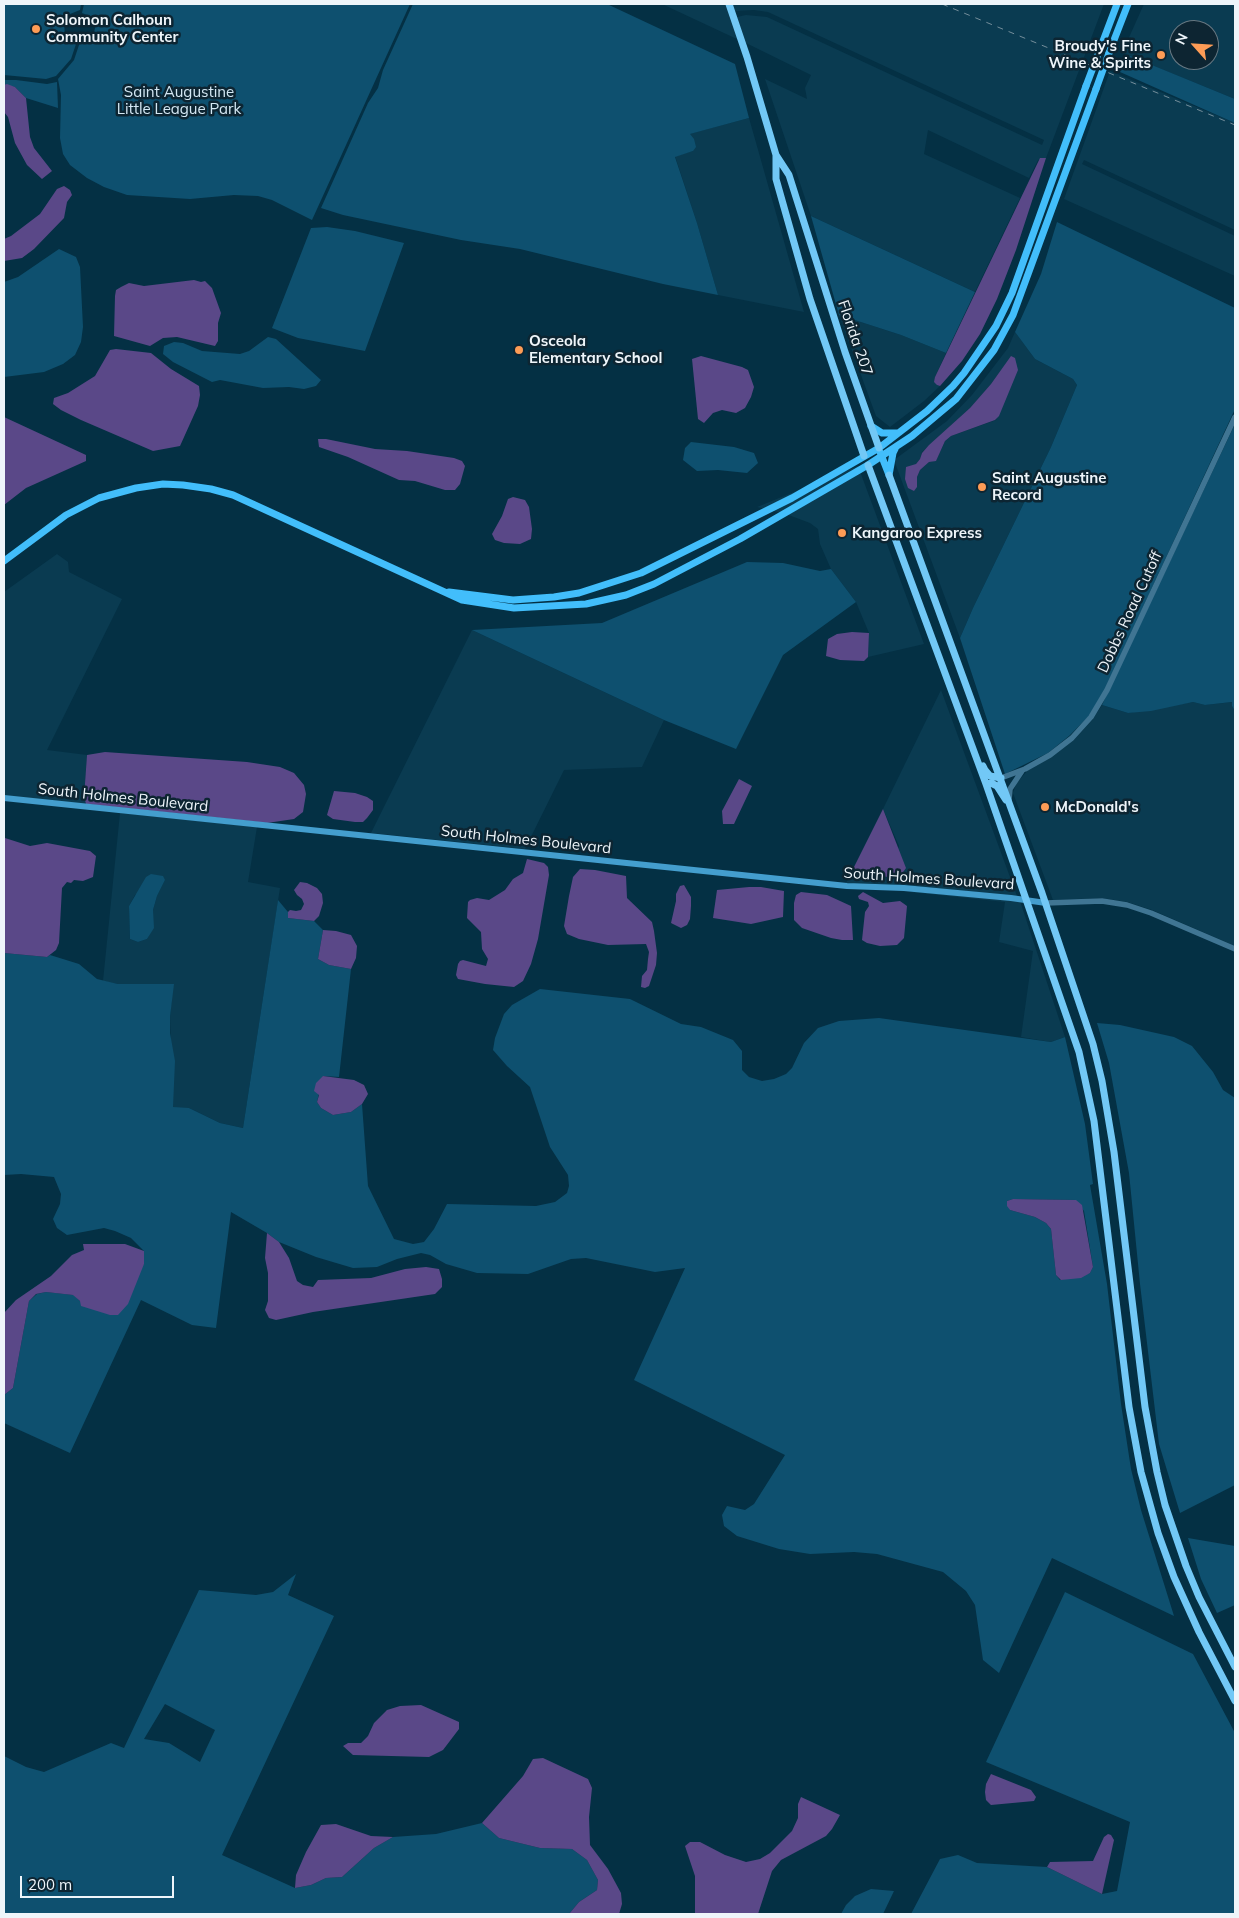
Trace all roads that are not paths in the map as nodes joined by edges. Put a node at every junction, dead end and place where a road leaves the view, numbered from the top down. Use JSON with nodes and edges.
{"nodes":[{"id":1,"x":729,"y":4,"type":"edge"},
{"id":2,"x":1117,"y":4,"type":"edge"},
{"id":3,"x":1128,"y":4,"type":"edge"},
{"id":4,"x":776,"y":155,"type":"junction"},
{"id":5,"x":1014,"y":287,"type":"junction"},
{"id":6,"x":1005,"y":332,"type":"junction"},
{"id":7,"x":1235,"y":416,"type":"edge"},
{"id":8,"x":871,"y":426,"type":"junction"},
{"id":9,"x":899,"y":433,"type":"junction"},
{"id":10,"x":898,"y":446,"type":"junction"},
{"id":11,"x":879,"y":448,"type":"junction"},
{"id":12,"x":864,"y":456,"type":"junction"},
{"id":13,"x":882,"y":456,"type":"junction"},
{"id":14,"x":868,"y":465,"type":"junction"},
{"id":15,"x":889,"y":475,"type":"junction"},
{"id":16,"x":4,"y":560,"type":"edge"},
{"id":17,"x":641,"y":573,"type":"junction"},
{"id":18,"x":642,"y":589,"type":"junction"},
{"id":19,"x":447,"y":591,"type":"junction"},
{"id":20,"x":975,"y":754,"type":"junction"},
{"id":21,"x":1025,"y":769,"type":"junction"},
{"id":22,"x":1001,"y":778,"type":"junction"},
{"id":23,"x":986,"y":784,"type":"junction"},
{"id":24,"x":4,"y":798,"type":"edge"},
{"id":25,"x":1009,"y":800,"type":"junction"},
{"id":26,"x":1028,"y":900,"type":"junction"},
{"id":27,"x":1046,"y":903,"type":"junction"},
{"id":28,"x":1235,"y":949,"type":"edge"},
{"id":29,"x":1235,"y":1667,"type":"edge"},
{"id":30,"x":1235,"y":1701,"type":"edge"}],
"edges":[{"from":1,"to":4,"type":"highway"},
{"from":2,"to":5,"type":"main road","bridge":true},
{"from":3,"to":6,"type":"main road","bridge":true},
{"from":4,"to":8,"type":"highway","name":"Florida 207"},
{"from":4,"to":12,"type":"highway"},
{"from":5,"to":6,"type":"main road"},
{"from":5,"to":9,"type":"main road"},
{"from":6,"to":10,"type":"main road"},
{"from":7,"to":21,"type":"street","name":"Dobbs Road Cutoff"},
{"from":8,"to":9,"type":"main road"},
{"from":8,"to":11,"type":"highway","name":"Florida 207"},
{"from":9,"to":11,"type":"main road"},
{"from":10,"to":13,"type":"main road"},
{"from":10,"to":15,"type":"main road"},
{"from":11,"to":12,"type":"main road"},
{"from":11,"to":13,"type":"main road"},
{"from":12,"to":14,"type":"main road"},
{"from":12,"to":17,"type":"main road"},
{"from":13,"to":14,"type":"main road"},
{"from":13,"to":15,"type":"main road"},
{"from":14,"to":18,"type":"main road"},
{"from":14,"to":20,"type":"highway"},
{"from":15,"to":22,"type":"highway"},
{"from":16,"to":19,"type":"main road"},
{"from":17,"to":18,"type":"main road"},
{"from":17,"to":19,"type":"main road"},
{"from":18,"to":19,"type":"main road"},
{"from":20,"to":22,"type":"highway"},
{"from":20,"to":23,"type":"highway"},
{"from":21,"to":22,"type":"street","name":"Dobbs Road Cutoff"},
{"from":21,"to":25,"type":"street"},
{"from":22,"to":25,"type":"highway"},
{"from":23,"to":25,"type":"highway"},
{"from":23,"to":26,"type":"highway"},
{"from":24,"to":26,"type":"main road","name":"South Holmes Boulevard"},
{"from":25,"to":27,"type":"highway"},
{"from":26,"to":27,"type":"main road","name":"South Holmes Boulevard"},
{"from":26,"to":30,"type":"highway"},
{"from":27,"to":28,"type":"street"},
{"from":27,"to":29,"type":"highway"}]}
